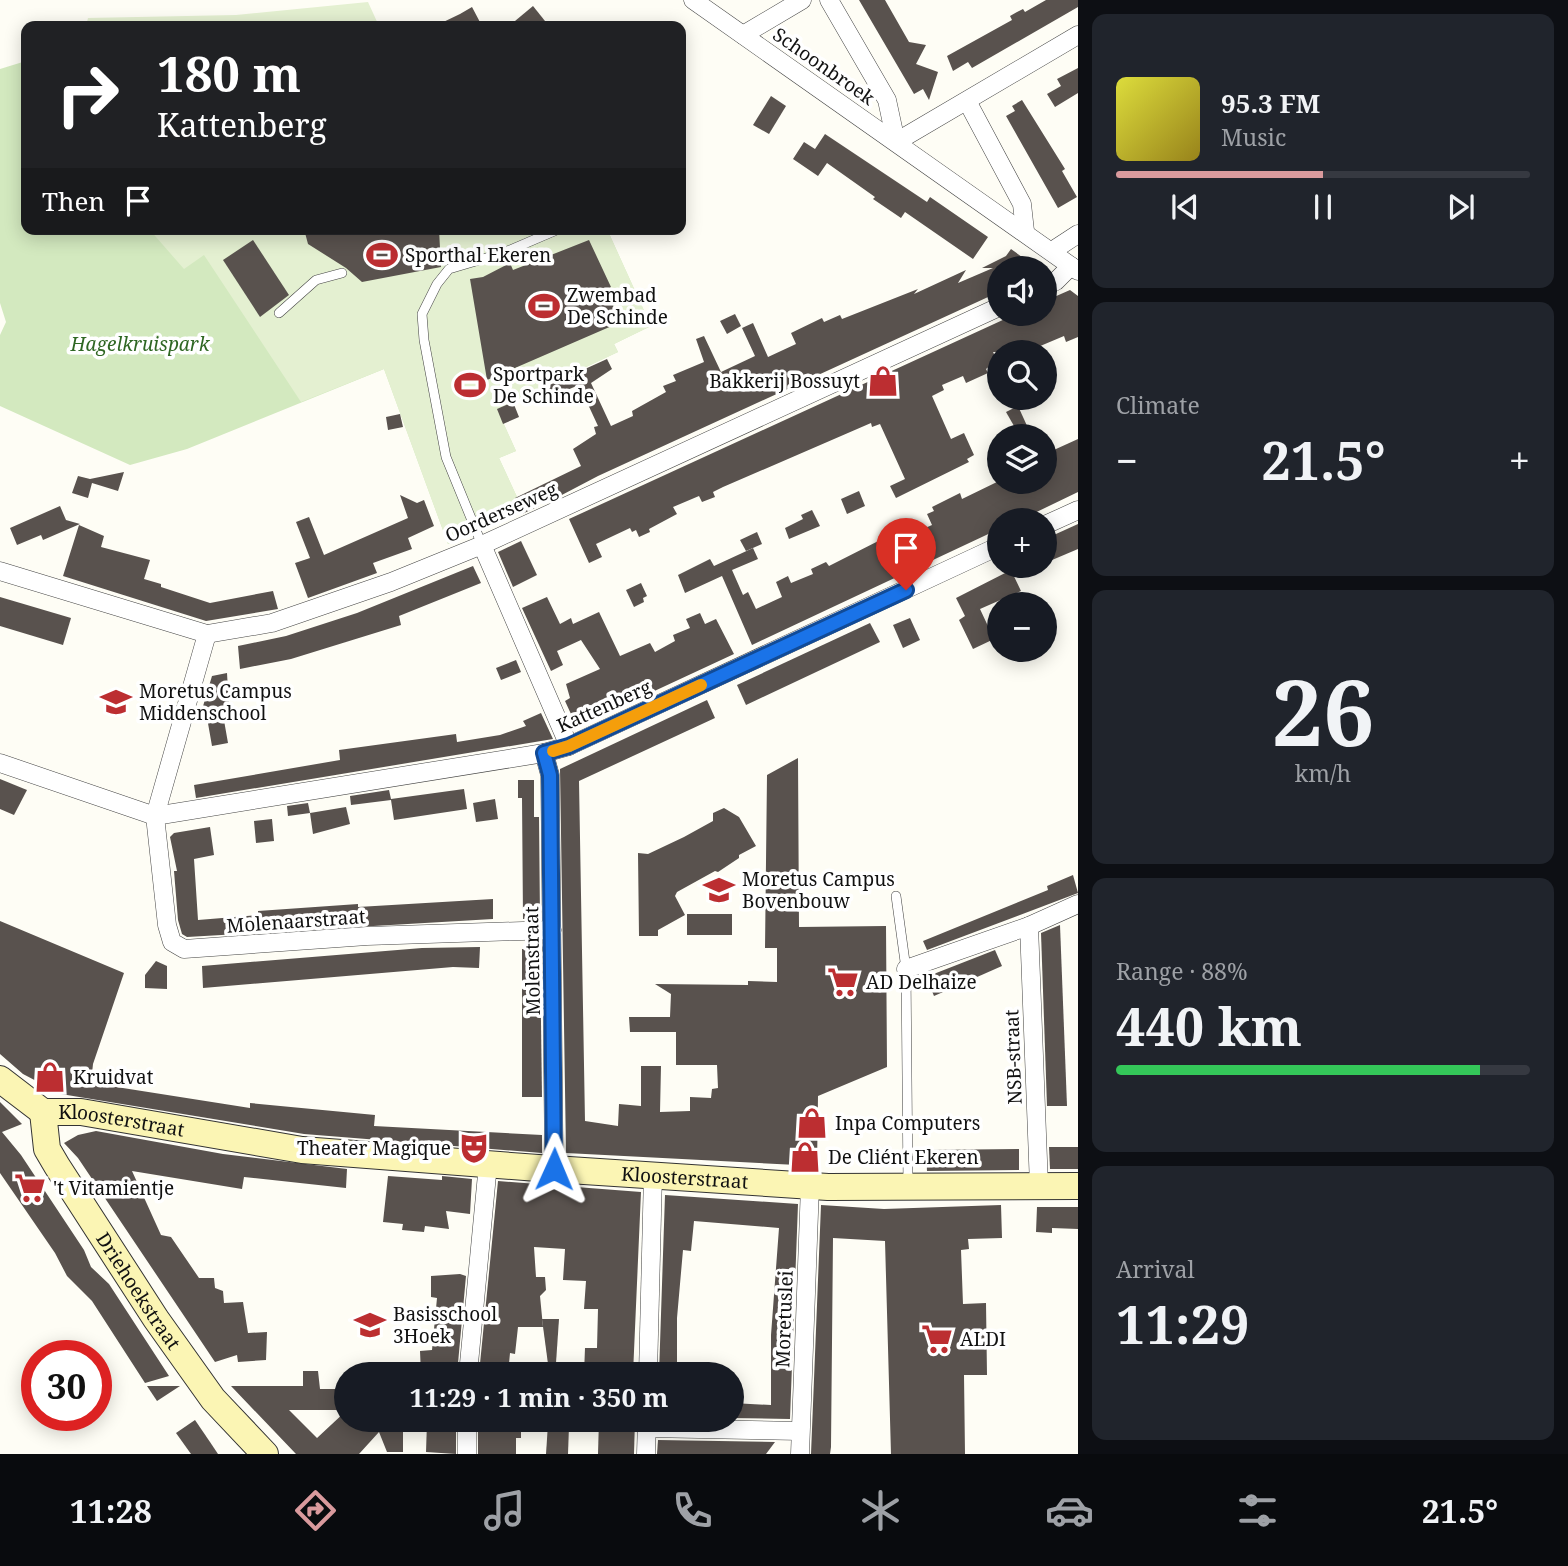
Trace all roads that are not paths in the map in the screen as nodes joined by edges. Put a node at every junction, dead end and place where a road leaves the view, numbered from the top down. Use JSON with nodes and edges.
{"nodes":[{"id":1,"x":694,"y":0,"type":"edge"},
{"id":2,"x":802,"y":0,"type":"edge"},
{"id":3,"x":829,"y":0,"type":"edge"},
{"id":4,"x":1078,"y":34,"type":"edge"},
{"id":5,"x":743,"y":35,"type":"junction"},
{"id":6,"x":967,"y":101,"type":"junction"},
{"id":7,"x":896,"y":142,"type":"junction"},
{"id":8,"x":1025,"y":231,"type":"junction"},
{"id":9,"x":1078,"y":234,"type":"edge"},
{"id":10,"x":545,"y":235,"type":"edge"},
{"id":11,"x":1052,"y":251,"type":"junction"},
{"id":12,"x":1075,"y":268,"type":"edge"},
{"id":13,"x":342,"y":273,"type":"dead end"},
{"id":14,"x":1057,"y":280,"type":"edge"},
{"id":15,"x":279,"y":313,"type":"dead end"},
{"id":16,"x":987,"y":313,"type":"edge"},
{"id":17,"x":1078,"y":510,"type":"edge"},
{"id":18,"x":1057,"y":520,"type":"edge"},
{"id":19,"x":482,"y":545,"type":"junction"},
{"id":20,"x":987,"y":552,"type":"edge"},
{"id":21,"x":0,"y":572,"type":"edge"},
{"id":22,"x":207,"y":634,"type":"junction"},
{"id":23,"x":569,"y":746,"type":"junction"},
{"id":24,"x":544,"y":753,"type":"junction"},
{"id":25,"x":0,"y":763,"type":"edge"},
{"id":26,"x":155,"y":816,"type":"junction"},
{"id":27,"x":896,"y":896,"type":"dead end"},
{"id":28,"x":1078,"y":904,"type":"edge"},
{"id":29,"x":1029,"y":926,"type":"junction"},
{"id":30,"x":552,"y":930,"type":"junction"},
{"id":31,"x":906,"y":970,"type":"junction"},
{"id":32,"x":0,"y":1079,"type":"edge"},
{"id":33,"x":43,"y":1112,"type":"junction"},
{"id":34,"x":488,"y":1164,"type":"junction"},
{"id":35,"x":554,"y":1169,"type":"junction"},
{"id":36,"x":653,"y":1174,"type":"junction"},
{"id":37,"x":810,"y":1186,"type":"junction"},
{"id":38,"x":1039,"y":1186,"type":"junction"},
{"id":39,"x":1078,"y":1186,"type":"edge"},
{"id":40,"x":908,"y":1189,"type":"junction"},
{"id":41,"x":469,"y":1362,"type":"edge"},
{"id":42,"x":648,"y":1362,"type":"edge"},
{"id":43,"x":744,"y":1428,"type":"edge"},
{"id":44,"x":800,"y":1431,"type":"junction"},
{"id":45,"x":467,"y":1432,"type":"edge"},
{"id":46,"x":647,"y":1432,"type":"edge"},
{"id":47,"x":265,"y":1454,"type":"edge"},
{"id":48,"x":467,"y":1454,"type":"edge"},
{"id":49,"x":646,"y":1454,"type":"edge"},
{"id":50,"x":800,"y":1454,"type":"edge"}],
"edges":[{"from":1,"to":5,"type":"street","name":"Schoonbroek"},
{"from":2,"to":5,"type":"street"},
{"from":3,"to":7,"type":"street","name":"Schoonbroek"},
{"from":4,"to":6,"type":"street"},
{"from":5,"to":7,"type":"street","name":"Schoonbroek"},
{"from":6,"to":7,"type":"street"},
{"from":6,"to":8,"type":"street"},
{"from":7,"to":8,"type":"street","name":"Schoonbroek"},
{"from":8,"to":11,"type":"street","name":"Schoonbroek"},
{"from":9,"to":11,"type":"street"},
{"from":10,"to":19,"type":"lane"},
{"from":11,"to":12,"type":"street","name":"Schoonbroek"},
{"from":12,"to":14,"type":"street"},
{"from":13,"to":15,"type":"lane"},
{"from":16,"to":19,"type":"street","name":"Oorderseweg"},
{"from":17,"to":18,"type":"street"},
{"from":19,"to":22,"type":"street","name":"Oorderseweg"},
{"from":19,"to":23,"type":"street"},
{"from":20,"to":23,"type":"street","name":"Kattenberg"},
{"from":21,"to":22,"type":"street","name":"Oorderseweg"},
{"from":22,"to":26,"type":"street"},
{"from":23,"to":24,"type":"street","name":"Kattenberg"},
{"from":24,"to":26,"type":"street","name":"Kattenberg"},
{"from":24,"to":30,"type":"street","name":"Molenstraat"},
{"from":25,"to":26,"type":"street"},
{"from":26,"to":30,"type":"street","name":"Molenaarstraat"},
{"from":27,"to":31,"type":"lane"},
{"from":28,"to":29,"type":"street"},
{"from":29,"to":31,"type":"street"},
{"from":29,"to":38,"type":"street","name":"NSB-straat"},
{"from":30,"to":35,"type":"street","name":"Molenstraat"},
{"from":31,"to":40,"type":"lane"},
{"from":32,"to":33,"type":"main road"},
{"from":33,"to":34,"type":"main road","name":"Kloosterstraat"},
{"from":33,"to":47,"type":"main road","name":"Driehoekstraat"},
{"from":34,"to":35,"type":"main road","name":"Kloosterstraat"},
{"from":34,"to":41,"type":"street"},
{"from":35,"to":36,"type":"main road","name":"Kloosterstraat"},
{"from":36,"to":37,"type":"main road","name":"Kloosterstraat"},
{"from":36,"to":42,"type":"street"},
{"from":37,"to":40,"type":"main road","name":"Kloosterstraat"},
{"from":37,"to":44,"type":"street","name":"Moretuslei"},
{"from":38,"to":39,"type":"main road","name":"Kloosterstraat"},
{"from":38,"to":40,"type":"main road","name":"Kloosterstraat"},
{"from":43,"to":44,"type":"street"},
{"from":44,"to":50,"type":"street","name":"Moretuslei"},
{"from":45,"to":48,"type":"street"},
{"from":46,"to":49,"type":"street"}]}
